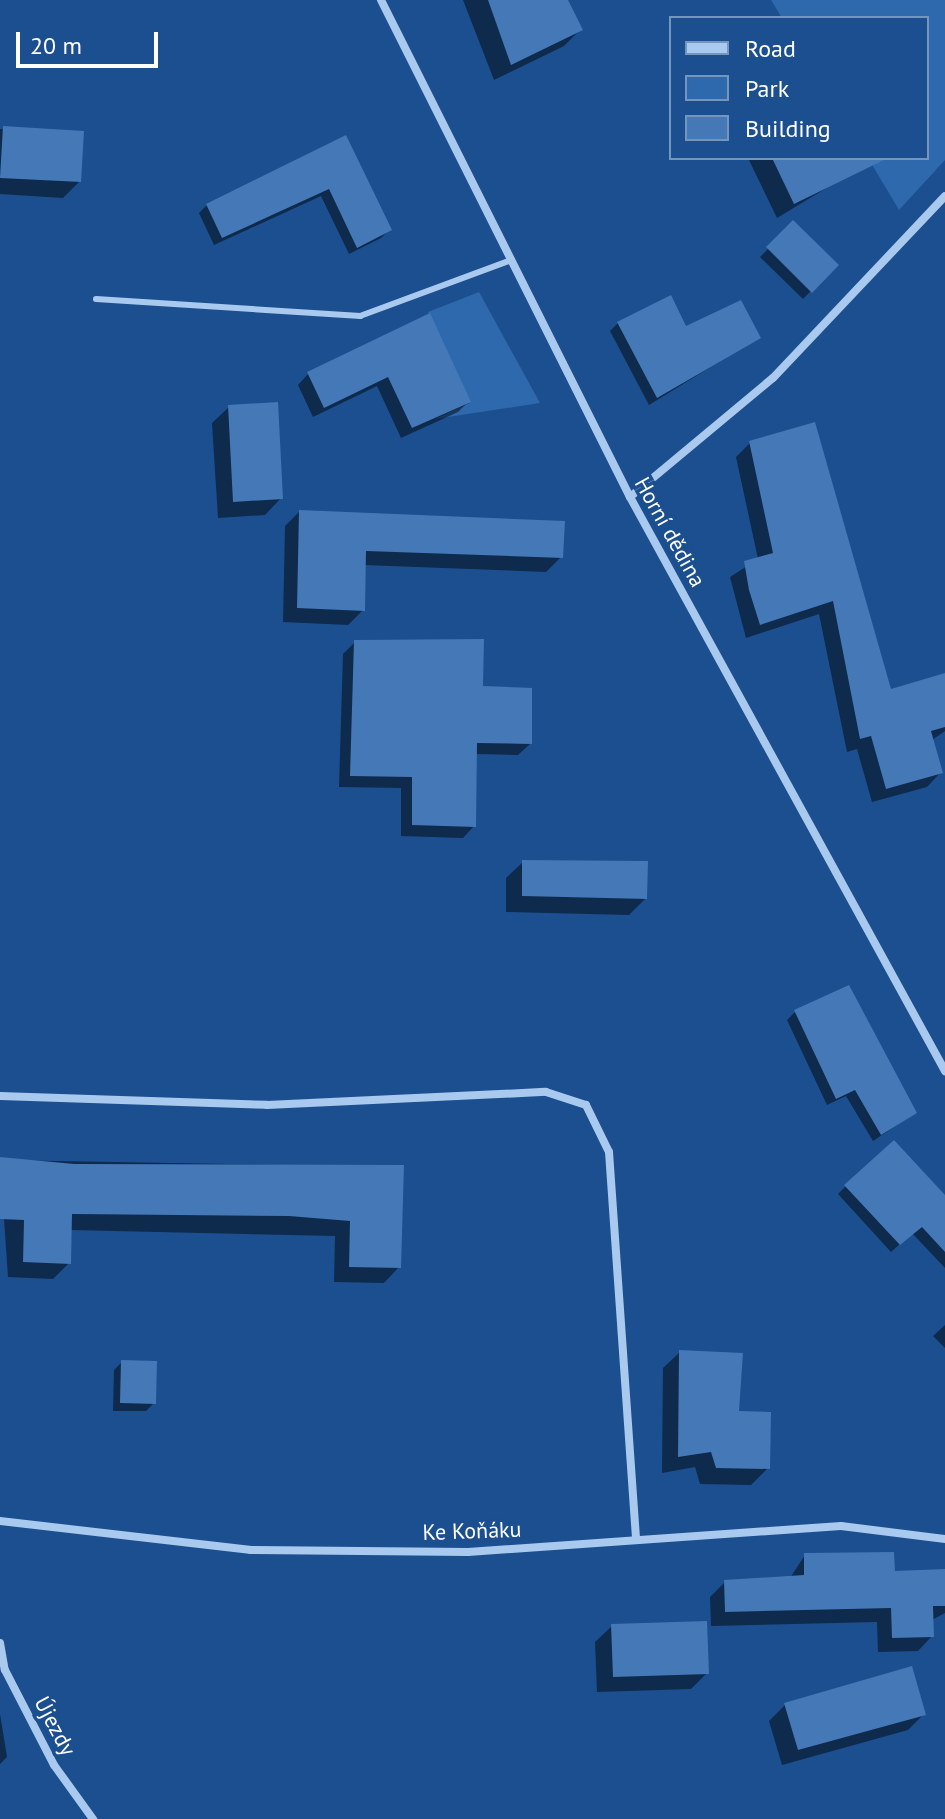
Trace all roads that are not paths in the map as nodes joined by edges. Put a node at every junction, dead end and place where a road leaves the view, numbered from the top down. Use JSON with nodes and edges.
{"nodes":[{"id":1,"x":381,"y":0,"type":"edge"},
{"id":2,"x":945,"y":196,"type":"edge"},
{"id":3,"x":509,"y":261,"type":"junction"},
{"id":4,"x":96,"y":299,"type":"dead end"},
{"id":5,"x":630,"y":497,"type":"junction"},
{"id":6,"x":945,"y":1071,"type":"edge"},
{"id":7,"x":0,"y":1096,"type":"edge"},
{"id":8,"x":0,"y":1521,"type":"edge"},
{"id":9,"x":636,"y":1538,"type":"junction"},
{"id":10,"x":945,"y":1539,"type":"edge"},
{"id":11,"x":0,"y":1643,"type":"edge"},
{"id":12,"x":93,"y":1819,"type":"edge"}],
"edges":[{"from":1,"to":3,"type":"street","name":"Horní dědina"},
{"from":2,"to":5,"type":"street"},
{"from":3,"to":4,"type":"lane"},
{"from":3,"to":5,"type":"street","name":"Horní dědina"},
{"from":5,"to":6,"type":"street","name":"Horní dědina"},
{"from":7,"to":9,"type":"street"},
{"from":8,"to":9,"type":"street","name":"Ke Koňáku"},
{"from":9,"to":10,"type":"street","name":"Ke Koňáku"},
{"from":11,"to":12,"type":"street","name":"Újezdy"}]}
